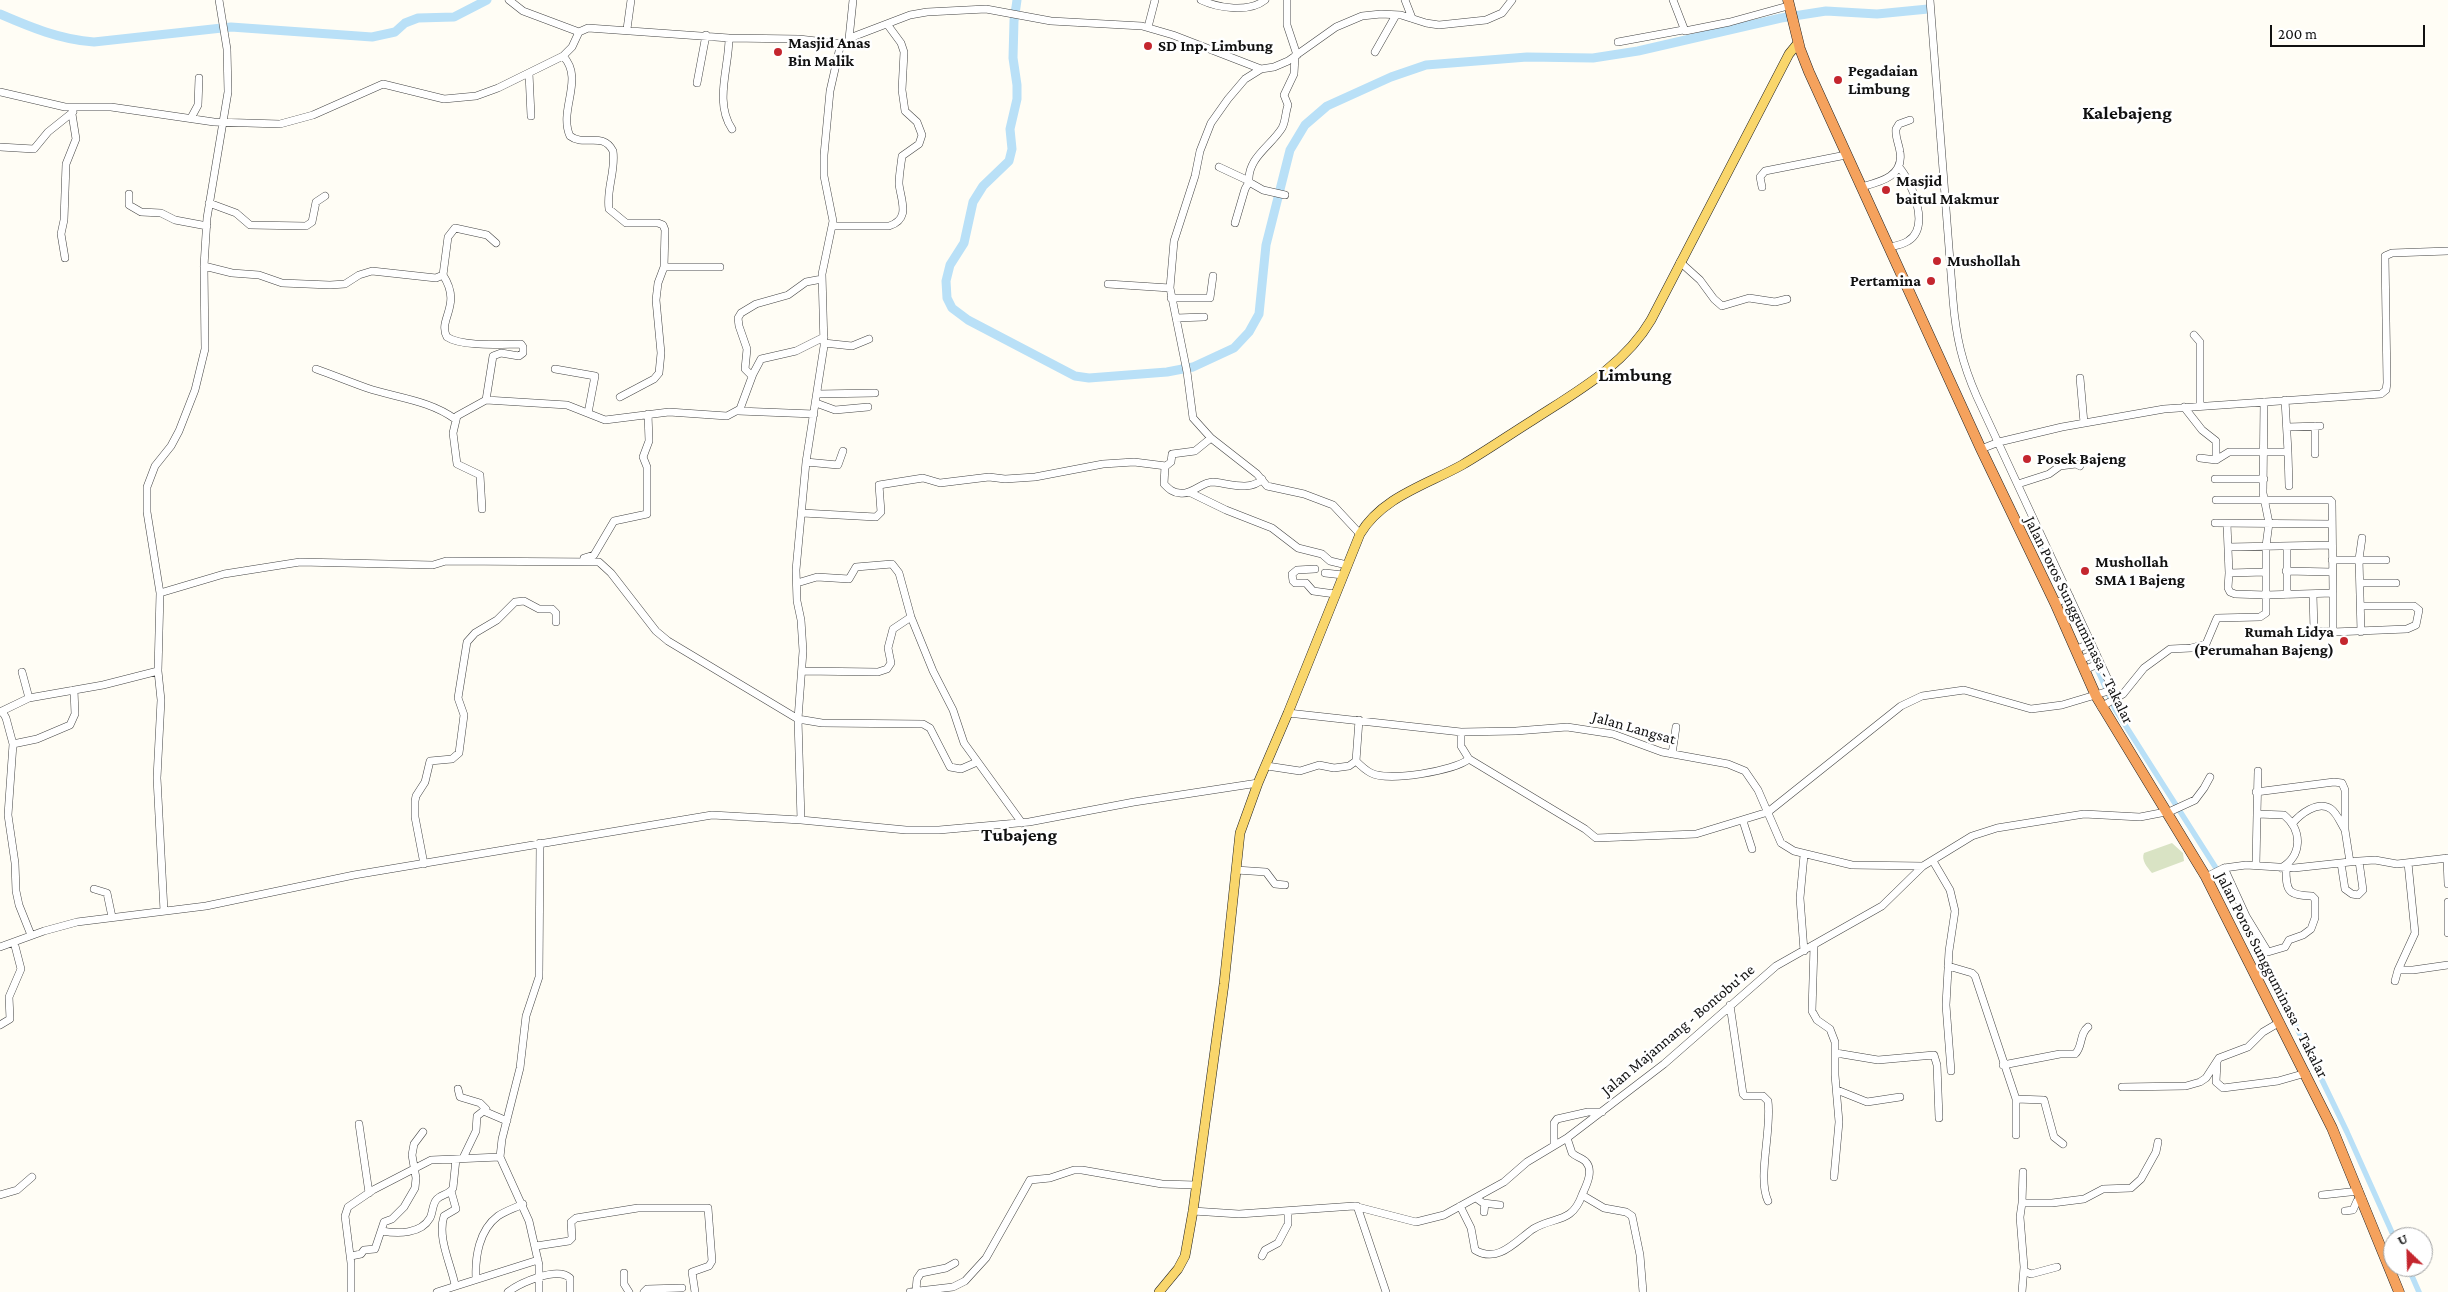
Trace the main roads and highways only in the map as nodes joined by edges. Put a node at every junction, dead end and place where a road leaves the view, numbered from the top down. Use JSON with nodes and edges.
{"nodes":[{"id":1,"x":1789,"y":8,"type":"edge"},
{"id":2,"x":1798,"y":43,"type":"junction"},
{"id":3,"x":1159,"y":1292,"type":"edge"},
{"id":4,"x":2399,"y":1292,"type":"edge"}],
"edges":[{"from":1,"to":2,"type":"highway","name":"Jalan Poros Sungguminasa - Takalar"},
{"from":2,"to":3,"type":"main road"},
{"from":2,"to":4,"type":"highway","name":"Jalan Poros Sungguminasa - Takalar"}]}
